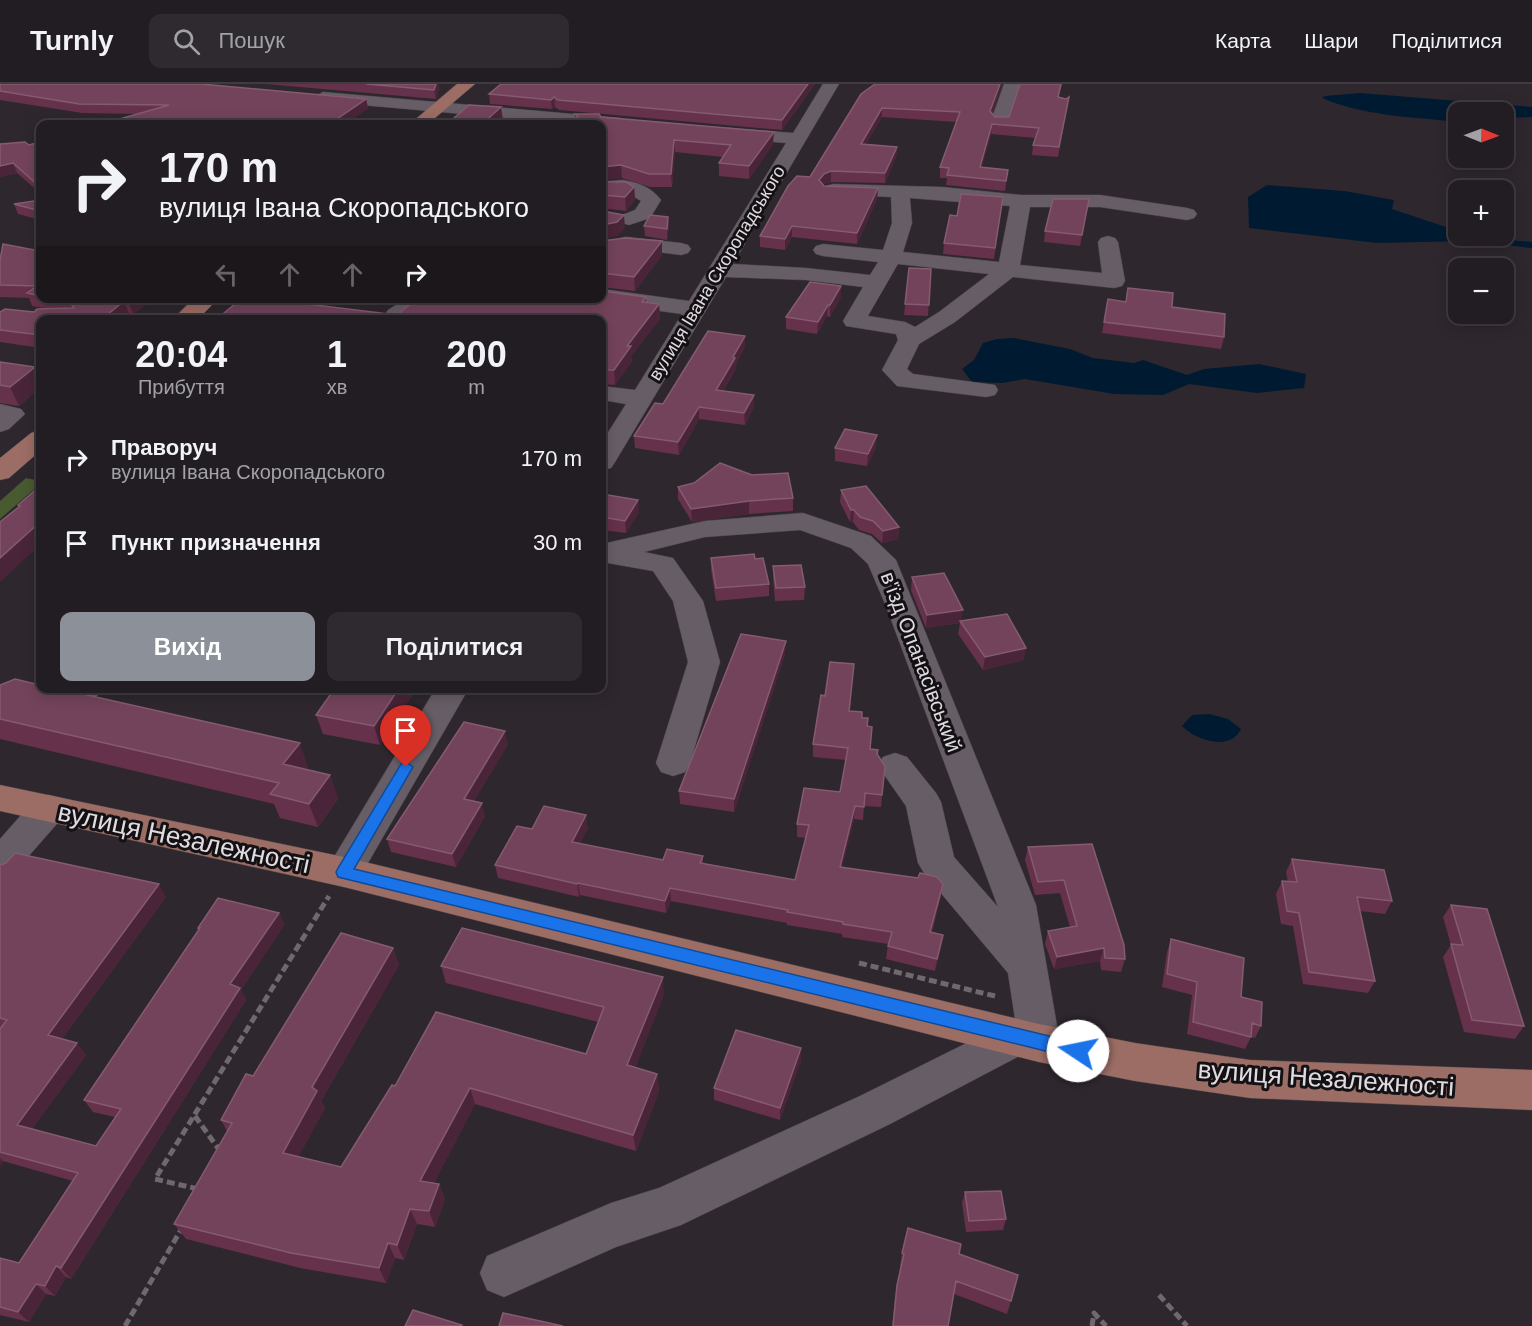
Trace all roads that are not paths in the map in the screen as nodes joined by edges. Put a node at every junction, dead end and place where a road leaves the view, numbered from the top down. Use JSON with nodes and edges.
{"nodes":[{"id":1,"x":467,"y":84,"type":"edge"},
{"id":2,"x":831,"y":84,"type":"edge"},
{"id":3,"x":1012,"y":84,"type":"edge"},
{"id":4,"x":300,"y":95,"type":"edge"},
{"id":5,"x":439,"y":108,"type":"junction"},
{"id":6,"x":423,"y":120,"type":"edge"},
{"id":7,"x":583,"y":120,"type":"edge"},
{"id":8,"x":1000,"y":121,"type":"edge"},
{"id":9,"x":606,"y":122,"type":"edge"},
{"id":10,"x":631,"y":124,"type":"edge"},
{"id":11,"x":714,"y":131,"type":"edge"},
{"id":12,"x":797,"y":139,"type":"junction"},
{"id":13,"x":606,"y":187,"type":"edge"},
{"id":14,"x":831,"y":190,"type":"edge"},
{"id":15,"x":900,"y":192,"type":"junction"},
{"id":16,"x":1021,"y":201,"type":"junction"},
{"id":17,"x":1187,"y":214,"type":"dead end"},
{"id":18,"x":1108,"y":242,"type":"dead end"},
{"id":19,"x":681,"y":249,"type":"dead end"},
{"id":20,"x":824,"y":250,"type":"dead end"},
{"id":21,"x":891,"y":259,"type":"junction"},
{"id":22,"x":719,"y":270,"type":"junction"},
{"id":23,"x":1008,"y":270,"type":"junction"},
{"id":24,"x":876,"y":282,"type":"junction"},
{"id":25,"x":606,"y":297,"type":"edge"},
{"id":26,"x":202,"y":303,"type":"edge"},
{"id":27,"x":416,"y":303,"type":"edge"},
{"id":28,"x":695,"y":309,"type":"junction"},
{"id":29,"x":189,"y":315,"type":"edge"},
{"id":30,"x":396,"y":315,"type":"edge"},
{"id":31,"x":910,"y":340,"type":"junction"},
{"id":32,"x":986,"y":390,"type":"dead end"},
{"id":33,"x":606,"y":394,"type":"edge"},
{"id":34,"x":642,"y":399,"type":"junction"},
{"id":35,"x":0,"y":412,"type":"edge"},
{"id":36,"x":0,"y":424,"type":"edge"},
{"id":37,"x":36,"y":441,"type":"edge"},
{"id":38,"x":606,"y":456,"type":"edge"},
{"id":39,"x":0,"y":472,"type":"edge"},
{"id":40,"x":606,"y":553,"type":"edge"},
{"id":41,"x":606,"y":555,"type":"edge"},
{"id":42,"x":450,"y":693,"type":"edge"},
{"id":43,"x":673,"y":763,"type":"dead end"},
{"id":44,"x":895,"y":766,"type":"dead end"},
{"id":45,"x":0,"y":798,"type":"edge"},
{"id":46,"x":49,"y":808,"type":"junction"},
{"id":47,"x":0,"y":864,"type":"edge"},
{"id":48,"x":344,"y":872,"type":"junction"},
{"id":49,"x":1027,"y":967,"type":"junction"},
{"id":50,"x":1028,"y":1040,"type":"junction"},
{"id":51,"x":1532,"y":1090,"type":"edge"},
{"id":52,"x":504,"y":1273,"type":"dead end"}],
"edges":[{"from":1,"to":5,"type":"main road"},
{"from":2,"to":12,"type":"street","name":"вулиця Івана Скоропадського"},
{"from":3,"to":8,"type":"street"},
{"from":4,"to":5,"type":"street"},
{"from":5,"to":6,"type":"main road"},
{"from":5,"to":7,"type":"street"},
{"from":9,"to":10,"type":"street"},
{"from":11,"to":12,"type":"street"},
{"from":12,"to":22,"type":"street","name":"вулиця Івана Скоропадського"},
{"from":13,"to":19,"type":"street"},
{"from":14,"to":15,"type":"street"},
{"from":15,"to":16,"type":"street"},
{"from":15,"to":21,"type":"street"},
{"from":16,"to":17,"type":"street"},
{"from":16,"to":23,"type":"street"},
{"from":18,"to":23,"type":"street"},
{"from":20,"to":21,"type":"street"},
{"from":21,"to":23,"type":"street"},
{"from":21,"to":24,"type":"street"},
{"from":22,"to":24,"type":"street"},
{"from":22,"to":28,"type":"street","name":"вулиця Івана Скоропадського"},
{"from":23,"to":31,"type":"street"},
{"from":24,"to":31,"type":"street"},
{"from":25,"to":28,"type":"street"},
{"from":26,"to":29,"type":"main road"},
{"from":27,"to":30,"type":"street"},
{"from":28,"to":34,"type":"street","name":"вулиця Івана Скоропадського"},
{"from":31,"to":32,"type":"street"},
{"from":33,"to":34,"type":"street"},
{"from":34,"to":38,"type":"street","name":"вулиця Івана Скоропадського"},
{"from":35,"to":36,"type":"street"},
{"from":37,"to":39,"type":"main road"},
{"from":40,"to":49,"type":"street","name":"в'їзд Опанасівський"},
{"from":41,"to":43,"type":"street"},
{"from":42,"to":48,"type":"street"},
{"from":44,"to":49,"type":"street"},
{"from":45,"to":46,"type":"main road","name":"вулиця Незалежності"},
{"from":46,"to":47,"type":"street"},
{"from":46,"to":48,"type":"main road","name":"вулиця Незалежності"},
{"from":48,"to":50,"type":"main road","name":"вулиця Незалежності"},
{"from":49,"to":50,"type":"street","name":"в'їзд Опанасівський"},
{"from":50,"to":51,"type":"main road","name":"вулиця Незалежності"},
{"from":50,"to":52,"type":"street"}]}
